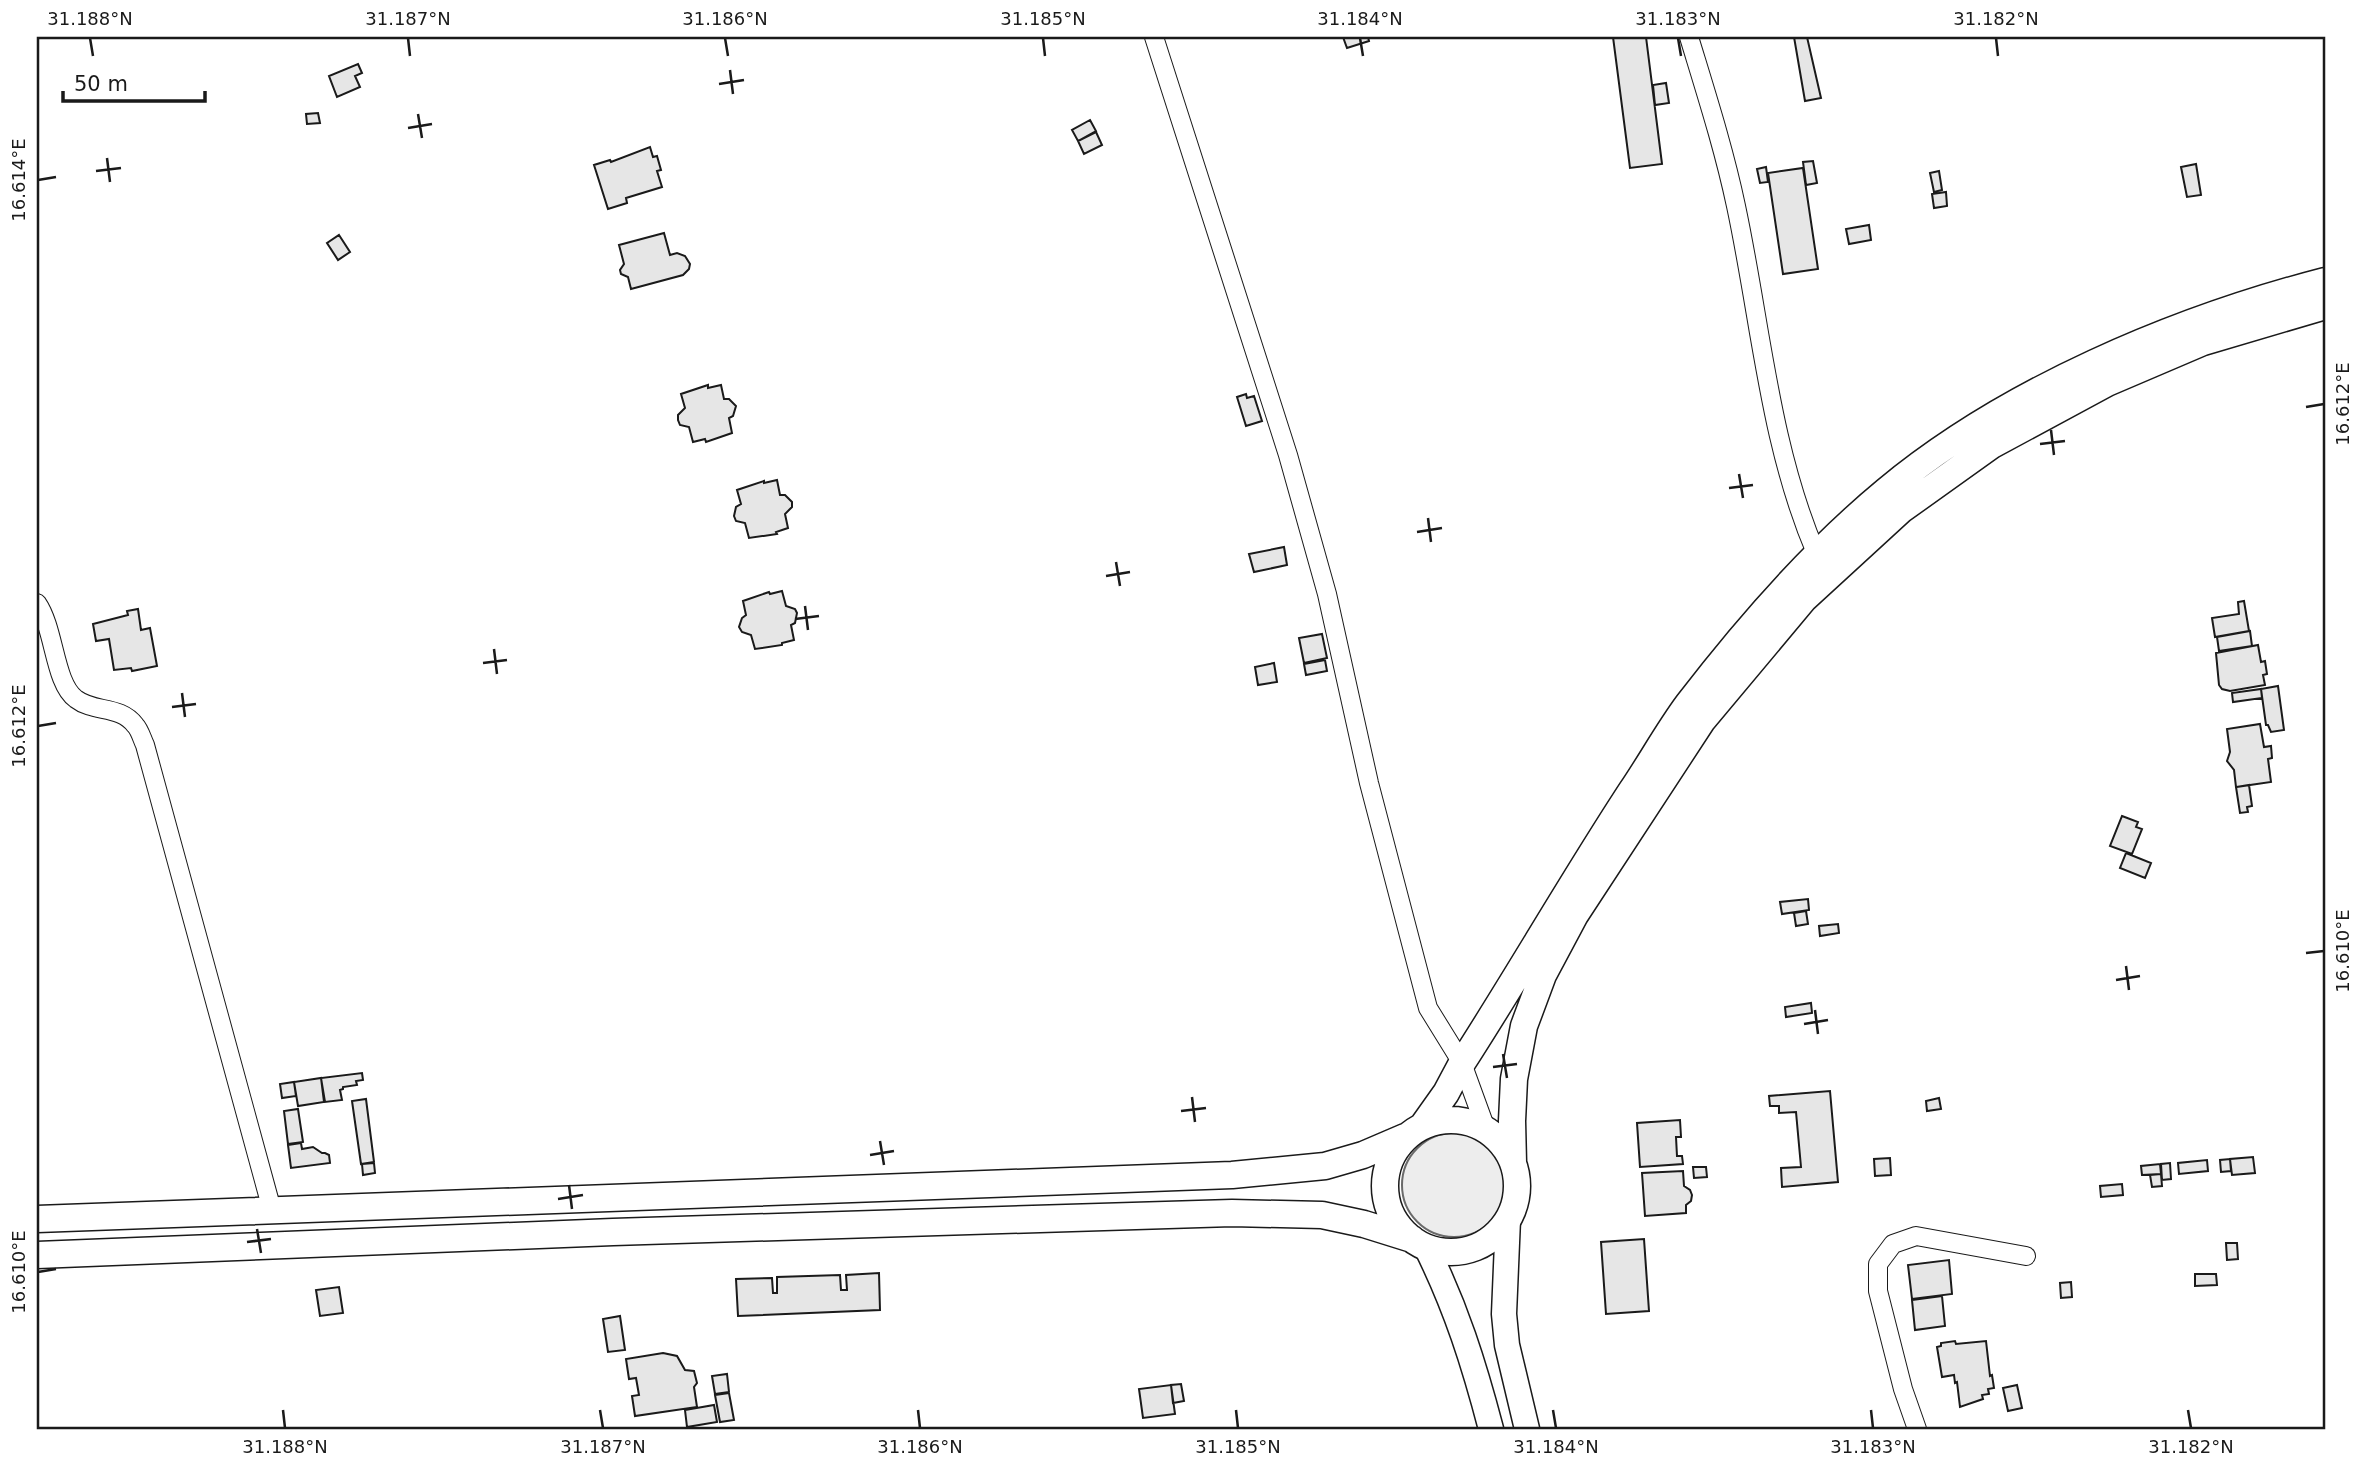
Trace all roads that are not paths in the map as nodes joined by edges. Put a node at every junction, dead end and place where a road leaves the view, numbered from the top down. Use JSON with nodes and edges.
{"nodes":[{"id":1,"x":1154,"y":37,"type":"edge"},
{"id":2,"x":1689,"y":37,"type":"edge"},
{"id":3,"x":2325,"y":281,"type":"edge"},
{"id":4,"x":2325,"y":306,"type":"edge"},
{"id":5,"x":1816,"y":553,"type":"junction"},
{"id":6,"x":37,"y":603,"type":"edge"},
{"id":7,"x":1462,"y":1063,"type":"junction"},
{"id":8,"x":1486,"y":1129,"type":"junction"},
{"id":9,"x":1415,"y":1131,"type":"junction"},
{"id":10,"x":1513,"y":1163,"type":"junction"},
{"id":11,"x":272,"y":1210,"type":"junction"},
{"id":12,"x":37,"y":1219,"type":"edge"},
{"id":13,"x":1508,"y":1219,"type":"junction"},
{"id":14,"x":1419,"y":1243,"type":"junction"},
{"id":15,"x":37,"y":1255,"type":"edge"},
{"id":16,"x":2026,"y":1256,"type":"dead end"},
{"id":17,"x":1491,"y":1429,"type":"edge"},
{"id":18,"x":1527,"y":1429,"type":"edge"},
{"id":19,"x":1917,"y":1429,"type":"edge"}],
"edges":[{"from":1,"to":7,"type":"street"},
{"from":2,"to":5,"type":"street"},
{"from":3,"to":5,"type":"main road"},
{"from":4,"to":10,"type":"main road"},
{"from":5,"to":7,"type":"main road"},
{"from":6,"to":11,"type":"street"},
{"from":7,"to":8,"type":"street"},
{"from":7,"to":9,"type":"main road"},
{"from":8,"to":9,"type":"main road"},
{"from":8,"to":10,"type":"main road"},
{"from":9,"to":11,"type":"main road"},
{"from":9,"to":14,"type":"main road"},
{"from":10,"to":13,"type":"main road"},
{"from":11,"to":12,"type":"main road"},
{"from":13,"to":14,"type":"main road"},
{"from":13,"to":18,"type":"main road"},
{"from":14,"to":15,"type":"main road"},
{"from":14,"to":17,"type":"main road"},
{"from":16,"to":19,"type":"street"}]}
